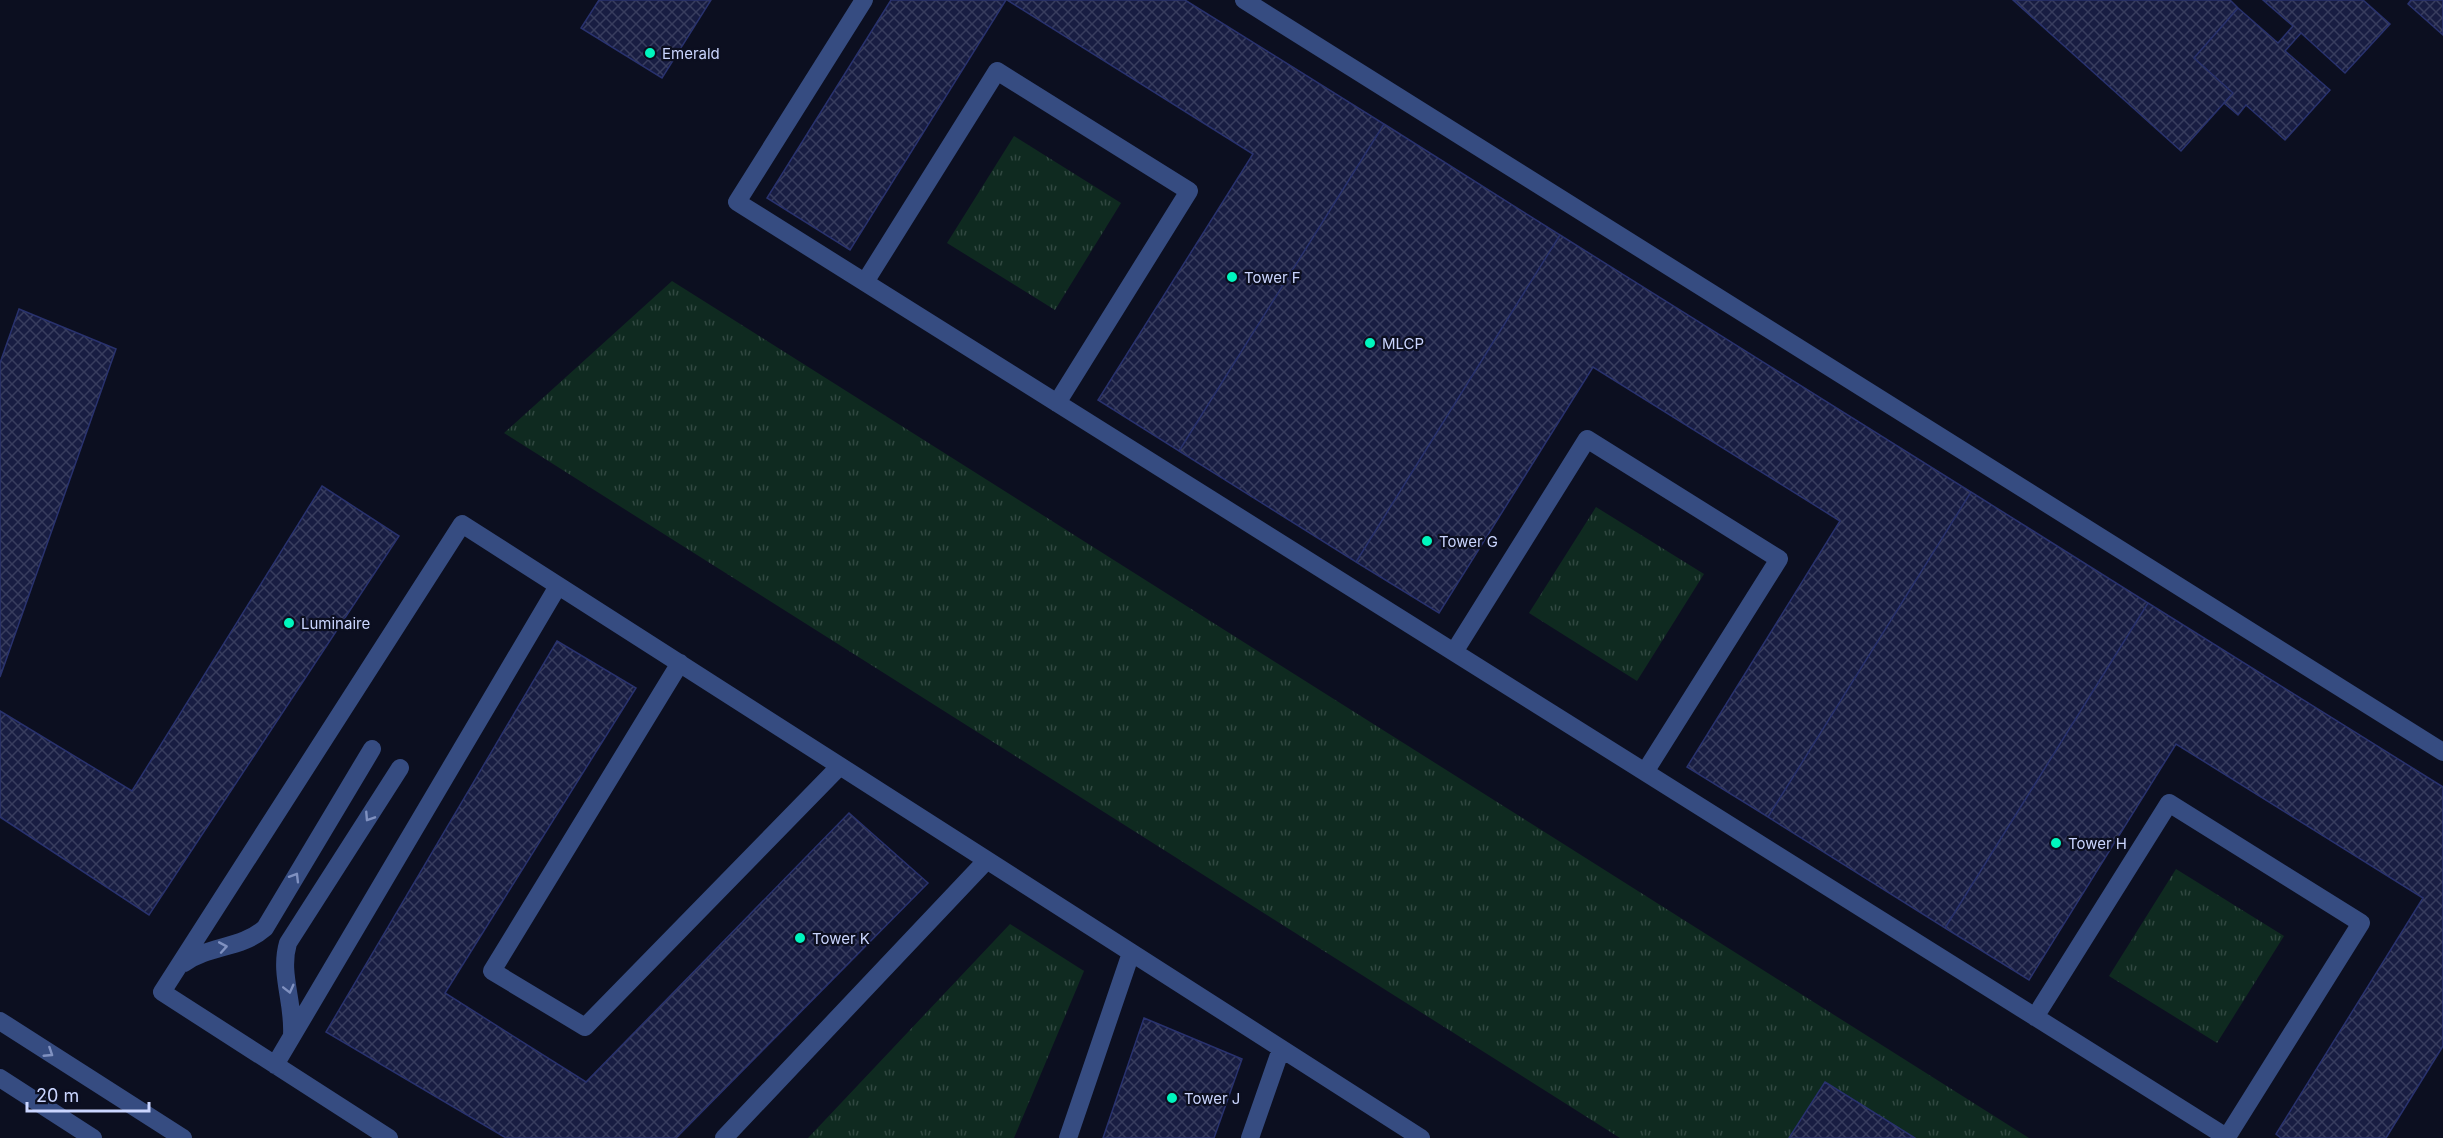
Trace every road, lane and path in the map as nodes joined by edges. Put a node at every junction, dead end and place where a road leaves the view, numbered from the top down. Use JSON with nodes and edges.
{"nodes":[{"id":1,"x":864,"y":0,"type":"edge"},
{"id":2,"x":1244,"y":0,"type":"edge"},
{"id":3,"x":865,"y":282,"type":"junction"},
{"id":4,"x":1057,"y":403,"type":"junction"},
{"id":5,"x":558,"y":586,"type":"junction"},
{"id":6,"x":1454,"y":652,"type":"junction"},
{"id":7,"x":680,"y":663,"type":"junction"},
{"id":8,"x":372,"y":749,"type":"dead end"},
{"id":9,"x":2443,"y":752,"type":"edge"},
{"id":10,"x":840,"y":766,"type":"junction"},
{"id":11,"x":400,"y":768,"type":"dead end"},
{"id":12,"x":1645,"y":772,"type":"junction"},
{"id":13,"x":987,"y":860,"type":"junction"},
{"id":14,"x":1131,"y":952,"type":"junction"},
{"id":15,"x":180,"y":965,"type":"junction"},
{"id":16,"x":2035,"y":1017,"type":"junction"},
{"id":17,"x":0,"y":1021,"type":"edge"},
{"id":18,"x":292,"y":1036,"type":"junction"},
{"id":19,"x":1281,"y":1049,"type":"junction"},
{"id":20,"x":275,"y":1065,"type":"junction"},
{"id":21,"x":0,"y":1078,"type":"edge"},
{"id":22,"x":2206,"y":1132,"type":"edge"},
{"id":23,"x":93,"y":1138,"type":"edge"},
{"id":24,"x":183,"y":1138,"type":"edge"},
{"id":25,"x":389,"y":1138,"type":"edge"},
{"id":26,"x":724,"y":1138,"type":"edge"},
{"id":27,"x":1068,"y":1138,"type":"edge"},
{"id":28,"x":1250,"y":1138,"type":"edge"},
{"id":29,"x":1421,"y":1138,"type":"edge"},
{"id":30,"x":2228,"y":1138,"type":"edge"}],
"edges":[{"from":1,"to":3,"type":"street"},
{"from":2,"to":9,"type":"street"},
{"from":3,"to":4,"type":"street"},
{"from":3,"to":4,"type":"street"},
{"from":4,"to":6,"type":"street"},
{"from":5,"to":7,"type":"street"},
{"from":5,"to":15,"type":"street"},
{"from":5,"to":18,"type":"street"},
{"from":6,"to":12,"type":"street"},
{"from":6,"to":12,"type":"street"},
{"from":7,"to":10,"type":"street"},
{"from":7,"to":10,"type":"street"},
{"from":15,"to":8,"type":"street","one_way":true},
{"from":10,"to":13,"type":"street"},
{"from":11,"to":18,"type":"street","one_way":true},
{"from":12,"to":16,"type":"street"},
{"from":13,"to":14,"type":"street"},
{"from":13,"to":26,"type":"street"},
{"from":14,"to":19,"type":"street"},
{"from":14,"to":27,"type":"street"},
{"from":15,"to":20,"type":"street"},
{"from":16,"to":22,"type":"street"},
{"from":16,"to":30,"type":"street"},
{"from":17,"to":24,"type":"street","one_way":true},
{"from":18,"to":20,"type":"street"},
{"from":19,"to":28,"type":"street"},
{"from":19,"to":29,"type":"street"},
{"from":20,"to":25,"type":"street"},
{"from":21,"to":23,"type":"street"},
{"from":22,"to":30,"type":"street"}]}
